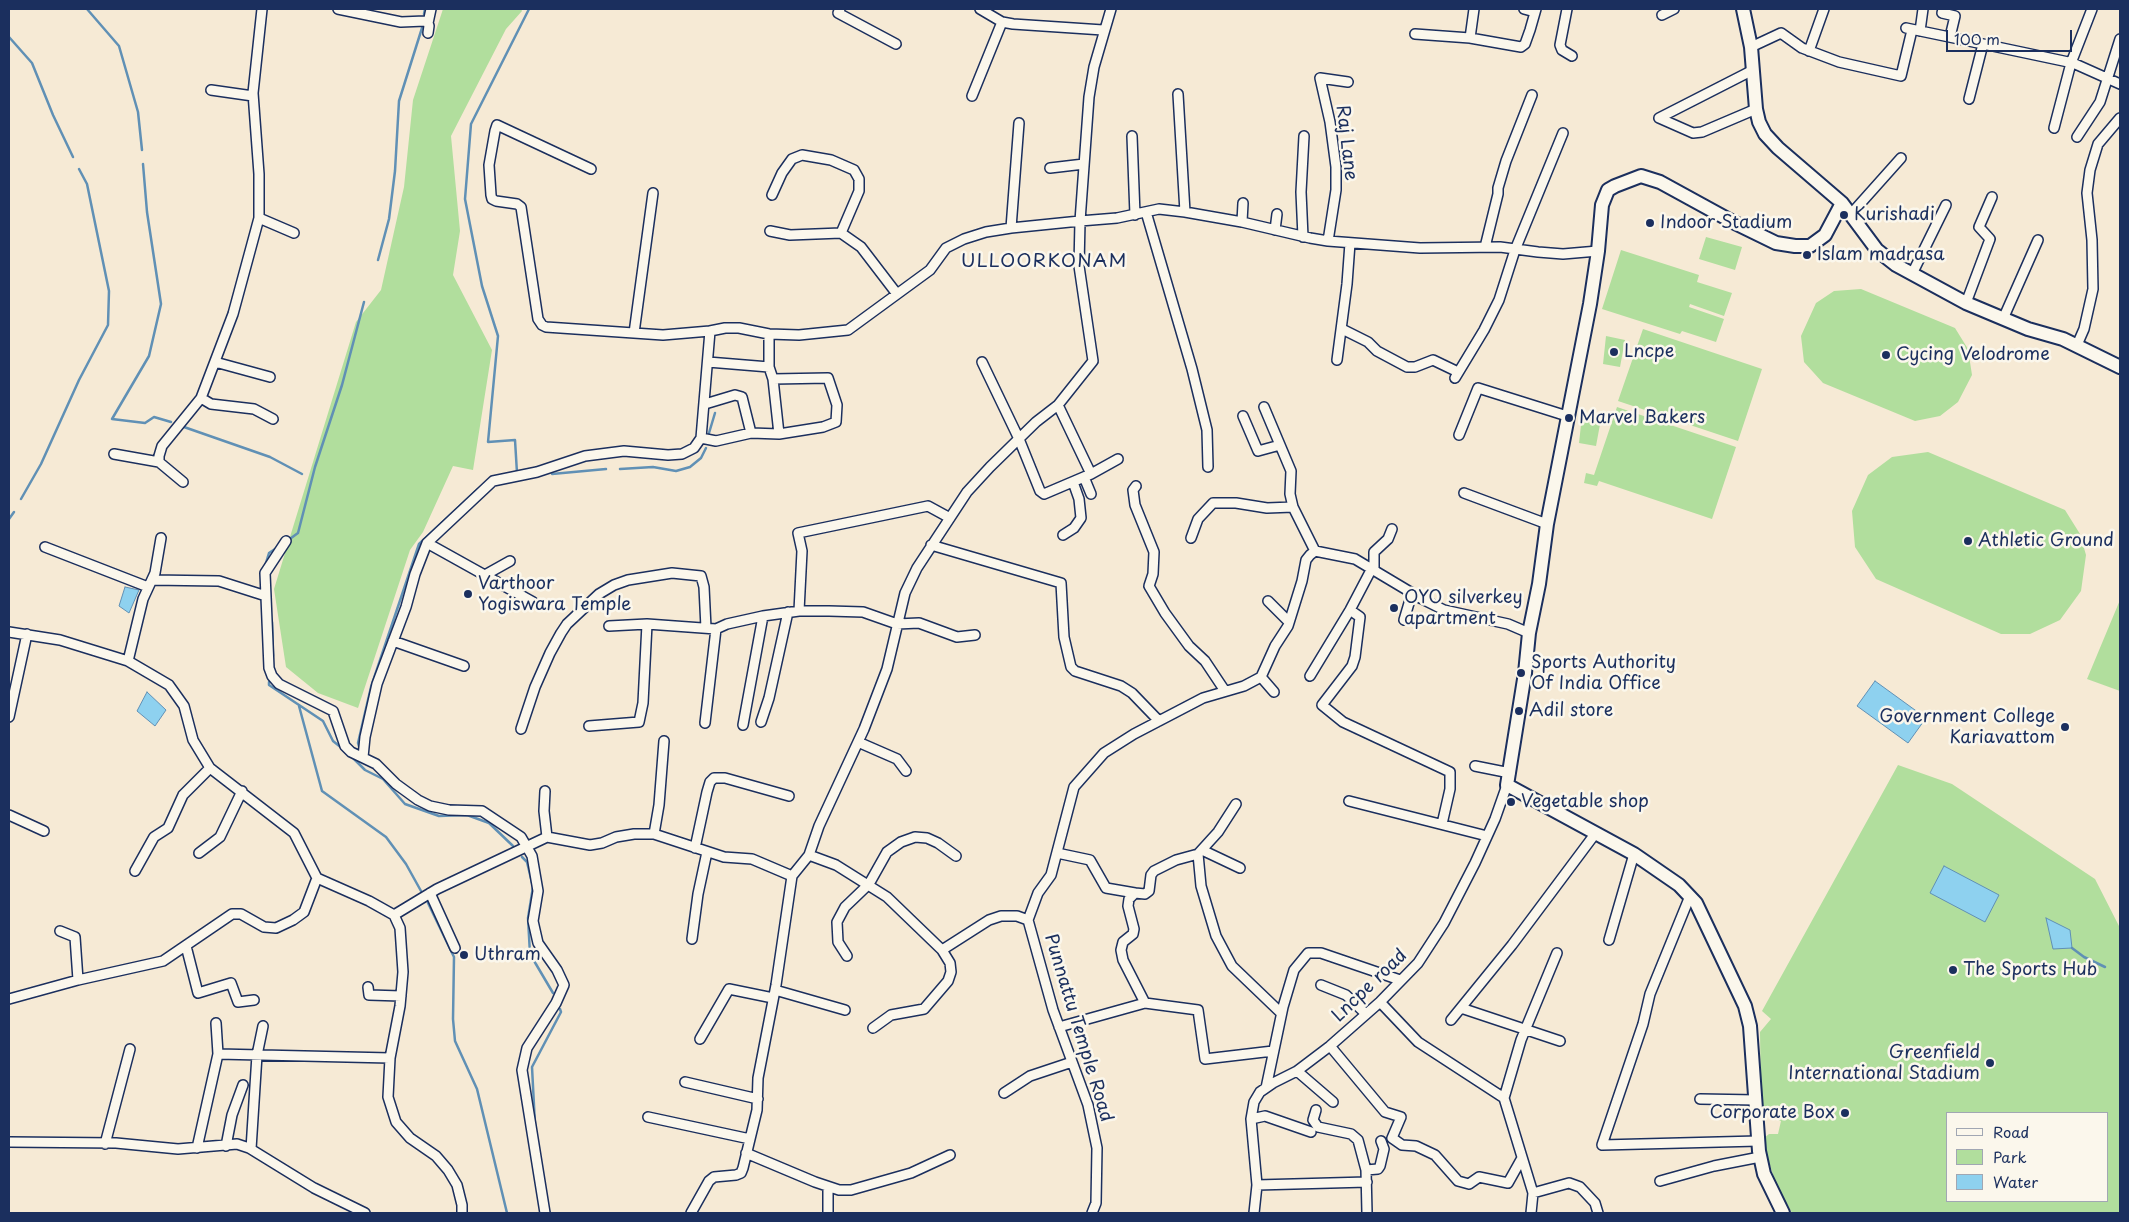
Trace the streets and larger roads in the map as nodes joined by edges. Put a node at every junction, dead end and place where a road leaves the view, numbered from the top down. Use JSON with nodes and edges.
{"nodes":[{"id":1,"x":262,"y":9,"type":"edge"},
{"id":2,"x":338,"y":9,"type":"edge"},
{"id":3,"x":431,"y":9,"type":"edge"},
{"id":4,"x":840,"y":9,"type":"edge"},
{"id":5,"x":980,"y":9,"type":"edge"},
{"id":6,"x":1111,"y":9,"type":"edge"},
{"id":7,"x":1474,"y":9,"type":"edge"},
{"id":8,"x":1524,"y":9,"type":"edge"},
{"id":9,"x":1567,"y":9,"type":"edge"},
{"id":10,"x":1674,"y":9,"type":"edge"},
{"id":11,"x":1742,"y":9,"type":"edge"},
{"id":12,"x":1824,"y":9,"type":"edge"},
{"id":13,"x":1923,"y":9,"type":"edge"},
{"id":14,"x":1943,"y":9,"type":"edge"},
{"id":15,"x":2092,"y":9,"type":"edge"},
{"id":16,"x":1535,"y":10,"type":"edge"},
{"id":17,"x":1662,"y":15,"type":"dead end"},
{"id":18,"x":1002,"y":22,"type":"junction"},
{"id":19,"x":428,"y":23,"type":"junction"},
{"id":20,"x":1104,"y":30,"type":"junction"},
{"id":21,"x":1913,"y":30,"type":"junction"},
{"id":22,"x":428,"y":33,"type":"dead end"},
{"id":23,"x":1415,"y":34,"type":"dead end"},
{"id":24,"x":1950,"y":37,"type":"junction"},
{"id":25,"x":1470,"y":38,"type":"junction"},
{"id":26,"x":2120,"y":39,"type":"edge"},
{"id":27,"x":896,"y":44,"type":"dead end"},
{"id":28,"x":1983,"y":44,"type":"junction"},
{"id":29,"x":1751,"y":47,"type":"junction"},
{"id":30,"x":1810,"y":51,"type":"junction"},
{"id":31,"x":1572,"y":56,"type":"dead end"},
{"id":32,"x":2071,"y":63,"type":"junction"},
{"id":33,"x":1753,"y":70,"type":"junction"},
{"id":34,"x":2108,"y":80,"type":"junction"},
{"id":35,"x":1348,"y":82,"type":"dead end"},
{"id":36,"x":2120,"y":84,"type":"edge"},
{"id":37,"x":211,"y":90,"type":"dead end"},
{"id":38,"x":1178,"y":94,"type":"dead end"},
{"id":39,"x":1532,"y":95,"type":"dead end"},
{"id":40,"x":254,"y":96,"type":"junction"},
{"id":41,"x":972,"y":96,"type":"dead end"},
{"id":42,"x":1969,"y":99,"type":"dead end"},
{"id":43,"x":1756,"y":109,"type":"junction"},
{"id":44,"x":2120,"y":118,"type":"edge"},
{"id":45,"x":1020,"y":123,"type":"dead end"},
{"id":46,"x":2054,"y":128,"type":"dead end"},
{"id":47,"x":1563,"y":133,"type":"dead end"},
{"id":48,"x":1132,"y":136,"type":"dead end"},
{"id":49,"x":1304,"y":136,"type":"dead end"},
{"id":50,"x":2076,"y":137,"type":"dead end"},
{"id":51,"x":1901,"y":158,"type":"dead end"},
{"id":52,"x":1084,"y":164,"type":"junction"},
{"id":53,"x":1050,"y":168,"type":"dead end"},
{"id":54,"x":591,"y":169,"type":"dead end"},
{"id":55,"x":653,"y":194,"type":"dead end"},
{"id":56,"x":772,"y":195,"type":"dead end"},
{"id":57,"x":1992,"y":197,"type":"dead end"},
{"id":58,"x":1243,"y":203,"type":"dead end"},
{"id":59,"x":1842,"y":203,"type":"junction"},
{"id":60,"x":1946,"y":205,"type":"dead end"},
{"id":61,"x":1146,"y":212,"type":"junction"},
{"id":62,"x":1185,"y":212,"type":"junction"},
{"id":63,"x":1277,"y":214,"type":"dead end"},
{"id":64,"x":1851,"y":214,"type":"junction"},
{"id":65,"x":1135,"y":215,"type":"junction"},
{"id":66,"x":259,"y":218,"type":"junction"},
{"id":67,"x":1080,"y":221,"type":"junction"},
{"id":68,"x":1242,"y":222,"type":"junction"},
{"id":69,"x":1011,"y":228,"type":"junction"},
{"id":70,"x":1275,"y":230,"type":"junction"},
{"id":71,"x":770,"y":231,"type":"dead end"},
{"id":72,"x":841,"y":233,"type":"junction"},
{"id":73,"x":294,"y":234,"type":"dead end"},
{"id":74,"x":1303,"y":236,"type":"junction"},
{"id":75,"x":1328,"y":240,"type":"junction"},
{"id":76,"x":2038,"y":240,"type":"dead end"},
{"id":77,"x":1350,"y":243,"type":"junction"},
{"id":78,"x":1485,"y":247,"type":"junction"},
{"id":79,"x":1515,"y":250,"type":"junction"},
{"id":80,"x":1598,"y":251,"type":"junction"},
{"id":81,"x":1912,"y":274,"type":"junction"},
{"id":82,"x":897,"y":294,"type":"junction"},
{"id":83,"x":1966,"y":303,"type":"junction"},
{"id":84,"x":2002,"y":319,"type":"junction"},
{"id":85,"x":1342,"y":329,"type":"junction"},
{"id":86,"x":710,"y":331,"type":"junction"},
{"id":87,"x":634,"y":333,"type":"junction"},
{"id":88,"x":769,"y":334,"type":"junction"},
{"id":89,"x":2077,"y":345,"type":"junction"},
{"id":90,"x":1338,"y":360,"type":"dead end"},
{"id":91,"x":215,"y":362,"type":"junction"},
{"id":92,"x":708,"y":362,"type":"junction"},
{"id":93,"x":982,"y":362,"type":"dead end"},
{"id":94,"x":2120,"y":366,"type":"edge"},
{"id":95,"x":768,"y":367,"type":"junction"},
{"id":96,"x":270,"y":376,"type":"dead end"},
{"id":97,"x":773,"y":379,"type":"junction"},
{"id":98,"x":201,"y":398,"type":"junction"},
{"id":99,"x":705,"y":404,"type":"junction"},
{"id":100,"x":1058,"y":405,"type":"junction"},
{"id":101,"x":1264,"y":407,"type":"dead end"},
{"id":102,"x":1243,"y":416,"type":"dead end"},
{"id":103,"x":1567,"y":416,"type":"junction"},
{"id":104,"x":273,"y":419,"type":"dead end"},
{"id":105,"x":751,"y":434,"type":"junction"},
{"id":106,"x":779,"y":434,"type":"junction"},
{"id":107,"x":1459,"y":435,"type":"dead end"},
{"id":108,"x":701,"y":438,"type":"junction"},
{"id":109,"x":1019,"y":439,"type":"junction"},
{"id":110,"x":1280,"y":445,"type":"junction"},
{"id":111,"x":114,"y":454,"type":"dead end"},
{"id":112,"x":1118,"y":459,"type":"dead end"},
{"id":113,"x":159,"y":462,"type":"junction"},
{"id":114,"x":1208,"y":467,"type":"dead end"},
{"id":115,"x":1088,"y":476,"type":"junction"},
{"id":116,"x":183,"y":482,"type":"dead end"},
{"id":117,"x":1073,"y":482,"type":"junction"},
{"id":118,"x":1136,"y":486,"type":"dead end"},
{"id":119,"x":1464,"y":493,"type":"dead end"},
{"id":120,"x":1091,"y":494,"type":"dead end"},
{"id":121,"x":1293,"y":506,"type":"junction"},
{"id":122,"x":950,"y":518,"type":"junction"},
{"id":123,"x":1547,"y":524,"type":"junction"},
{"id":124,"x":1392,"y":529,"type":"dead end"},
{"id":125,"x":1063,"y":535,"type":"dead end"},
{"id":126,"x":161,"y":538,"type":"dead end"},
{"id":127,"x":1191,"y":538,"type":"dead end"},
{"id":128,"x":286,"y":541,"type":"dead end"},
{"id":129,"x":427,"y":543,"type":"junction"},
{"id":130,"x":931,"y":545,"type":"junction"},
{"id":131,"x":45,"y":547,"type":"dead end"},
{"id":132,"x":1316,"y":551,"type":"junction"},
{"id":133,"x":510,"y":562,"type":"dead end"},
{"id":134,"x":1372,"y":570,"type":"junction"},
{"id":135,"x":485,"y":576,"type":"junction"},
{"id":136,"x":150,"y":583,"type":"junction"},
{"id":137,"x":1412,"y":593,"type":"junction"},
{"id":138,"x":266,"y":596,"type":"junction"},
{"id":139,"x":1268,"y":601,"type":"dead end"},
{"id":140,"x":533,"y":602,"type":"dead end"},
{"id":141,"x":799,"y":610,"type":"junction"},
{"id":142,"x":1350,"y":610,"type":"junction"},
{"id":143,"x":788,"y":612,"type":"junction"},
{"id":144,"x":763,"y":616,"type":"junction"},
{"id":145,"x":1404,"y":620,"type":"dead end"},
{"id":146,"x":1289,"y":622,"type":"junction"},
{"id":147,"x":647,"y":624,"type":"junction"},
{"id":148,"x":897,"y":624,"type":"junction"},
{"id":149,"x":609,"y":626,"type":"dead end"},
{"id":150,"x":706,"y":628,"type":"junction"},
{"id":151,"x":716,"y":629,"type":"junction"},
{"id":152,"x":9,"y":632,"type":"edge"},
{"id":153,"x":27,"y":634,"type":"junction"},
{"id":154,"x":1528,"y":634,"type":"junction"},
{"id":155,"x":975,"y":635,"type":"dead end"},
{"id":156,"x":393,"y":641,"type":"junction"},
{"id":157,"x":128,"y":661,"type":"junction"},
{"id":158,"x":464,"y":666,"type":"dead end"},
{"id":159,"x":1310,"y":676,"type":"dead end"},
{"id":160,"x":1261,"y":677,"type":"junction"},
{"id":161,"x":1225,"y":691,"type":"junction"},
{"id":162,"x":1274,"y":692,"type":"dead end"},
{"id":163,"x":9,"y":717,"type":"edge"},
{"id":164,"x":1159,"y":721,"type":"junction"},
{"id":165,"x":761,"y":722,"type":"dead end"},
{"id":166,"x":705,"y":723,"type":"dead end"},
{"id":167,"x":743,"y":725,"type":"dead end"},
{"id":168,"x":589,"y":726,"type":"dead end"},
{"id":169,"x":521,"y":729,"type":"dead end"},
{"id":170,"x":664,"y":741,"type":"dead end"},
{"id":171,"x":858,"y":742,"type":"junction"},
{"id":172,"x":363,"y":757,"type":"junction"},
{"id":173,"x":1475,"y":766,"type":"dead end"},
{"id":174,"x":210,"y":768,"type":"junction"},
{"id":175,"x":906,"y":771,"type":"dead end"},
{"id":176,"x":1508,"y":779,"type":"junction"},
{"id":177,"x":242,"y":791,"type":"junction"},
{"id":178,"x":545,"y":791,"type":"dead end"},
{"id":179,"x":788,"y":796,"type":"dead end"},
{"id":180,"x":1348,"y":802,"type":"dead end"},
{"id":181,"x":1236,"y":804,"type":"dead end"},
{"id":182,"x":9,"y":815,"type":"edge"},
{"id":183,"x":1442,"y":824,"type":"junction"},
{"id":184,"x":44,"y":831,"type":"dead end"},
{"id":185,"x":654,"y":834,"type":"junction"},
{"id":186,"x":1595,"y":834,"type":"junction"},
{"id":187,"x":1487,"y":836,"type":"junction"},
{"id":188,"x":547,"y":837,"type":"junction"},
{"id":189,"x":526,"y":847,"type":"junction"},
{"id":190,"x":695,"y":848,"type":"junction"},
{"id":191,"x":707,"y":852,"type":"junction"},
{"id":192,"x":1200,"y":852,"type":"junction"},
{"id":193,"x":199,"y":853,"type":"dead end"},
{"id":194,"x":1057,"y":853,"type":"junction"},
{"id":195,"x":1634,"y":854,"type":"junction"},
{"id":196,"x":809,"y":855,"type":"junction"},
{"id":197,"x":956,"y":856,"type":"dead end"},
{"id":198,"x":1240,"y":868,"type":"dead end"},
{"id":199,"x":135,"y":871,"type":"dead end"},
{"id":200,"x":792,"y":876,"type":"junction"},
{"id":201,"x":316,"y":878,"type":"junction"},
{"id":202,"x":869,"y":884,"type":"junction"},
{"id":203,"x":430,"y":893,"type":"junction"},
{"id":204,"x":1135,"y":893,"type":"junction"},
{"id":205,"x":1690,"y":896,"type":"junction"},
{"id":206,"x":394,"y":915,"type":"junction"},
{"id":207,"x":1028,"y":920,"type":"junction"},
{"id":208,"x":60,"y":931,"type":"dead end"},
{"id":209,"x":692,"y":938,"type":"dead end"},
{"id":210,"x":1609,"y":940,"type":"dead end"},
{"id":211,"x":186,"y":946,"type":"junction"},
{"id":212,"x":454,"y":948,"type":"dead end"},
{"id":213,"x":942,"y":950,"type":"junction"},
{"id":214,"x":1557,"y":953,"type":"dead end"},
{"id":215,"x":847,"y":956,"type":"dead end"},
{"id":216,"x":78,"y":980,"type":"junction"},
{"id":217,"x":1400,"y":980,"type":"junction"},
{"id":218,"x":1321,"y":985,"type":"dead end"},
{"id":219,"x":368,"y":987,"type":"dead end"},
{"id":220,"x":774,"y":994,"type":"junction"},
{"id":221,"x":401,"y":996,"type":"junction"},
{"id":222,"x":9,"y":999,"type":"edge"},
{"id":223,"x":254,"y":1000,"type":"dead end"},
{"id":224,"x":1380,"y":1002,"type":"junction"},
{"id":225,"x":1145,"y":1003,"type":"junction"},
{"id":226,"x":1461,"y":1008,"type":"junction"},
{"id":227,"x":845,"y":1010,"type":"dead end"},
{"id":228,"x":1282,"y":1013,"type":"junction"},
{"id":229,"x":1366,"y":1014,"type":"junction"},
{"id":230,"x":1452,"y":1020,"type":"dead end"},
{"id":231,"x":216,"y":1022,"type":"dead end"},
{"id":232,"x":263,"y":1026,"type":"dead end"},
{"id":233,"x":1059,"y":1027,"type":"junction"},
{"id":234,"x":873,"y":1028,"type":"dead end"},
{"id":235,"x":1526,"y":1028,"type":"junction"},
{"id":236,"x":700,"y":1039,"type":"dead end"},
{"id":237,"x":1560,"y":1041,"type":"dead end"},
{"id":238,"x":1330,"y":1046,"type":"junction"},
{"id":239,"x":130,"y":1049,"type":"dead end"},
{"id":240,"x":1273,"y":1051,"type":"junction"},
{"id":241,"x":218,"y":1054,"type":"junction"},
{"id":242,"x":257,"y":1055,"type":"junction"},
{"id":243,"x":390,"y":1058,"type":"junction"},
{"id":244,"x":1072,"y":1062,"type":"junction"},
{"id":245,"x":1297,"y":1071,"type":"junction"},
{"id":246,"x":685,"y":1082,"type":"dead end"},
{"id":247,"x":243,"y":1085,"type":"dead end"},
{"id":248,"x":1266,"y":1088,"type":"junction"},
{"id":249,"x":1004,"y":1093,"type":"dead end"},
{"id":250,"x":1504,"y":1098,"type":"junction"},
{"id":251,"x":758,"y":1099,"type":"junction"},
{"id":252,"x":1700,"y":1099,"type":"dead end"},
{"id":253,"x":1756,"y":1100,"type":"junction"},
{"id":254,"x":1334,"y":1102,"type":"dead end"},
{"id":255,"x":1316,"y":1110,"type":"dead end"},
{"id":256,"x":648,"y":1118,"type":"dead end"},
{"id":257,"x":1251,"y":1119,"type":"junction"},
{"id":258,"x":1310,"y":1132,"type":"dead end"},
{"id":259,"x":750,"y":1139,"type":"junction"},
{"id":260,"x":1381,"y":1141,"type":"dead end"},
{"id":261,"x":1758,"y":1141,"type":"junction"},
{"id":262,"x":9,"y":1142,"type":"edge"},
{"id":263,"x":105,"y":1144,"type":"junction"},
{"id":264,"x":226,"y":1146,"type":"junction"},
{"id":265,"x":197,"y":1148,"type":"junction"},
{"id":266,"x":251,"y":1149,"type":"junction"},
{"id":267,"x":746,"y":1153,"type":"junction"},
{"id":268,"x":950,"y":1155,"type":"dead end"},
{"id":269,"x":1760,"y":1157,"type":"junction"},
{"id":270,"x":1522,"y":1158,"type":"junction"},
{"id":271,"x":1366,"y":1170,"type":"junction"},
{"id":272,"x":1660,"y":1181,"type":"dead end"},
{"id":273,"x":1367,"y":1182,"type":"junction"},
{"id":274,"x":1256,"y":1185,"type":"junction"},
{"id":275,"x":828,"y":1187,"type":"junction"},
{"id":276,"x":1533,"y":1193,"type":"junction"},
{"id":277,"x":365,"y":1213,"type":"edge"},
{"id":278,"x":462,"y":1213,"type":"edge"},
{"id":279,"x":545,"y":1213,"type":"edge"},
{"id":280,"x":691,"y":1213,"type":"edge"},
{"id":281,"x":828,"y":1213,"type":"edge"},
{"id":282,"x":1092,"y":1213,"type":"edge"},
{"id":283,"x":1254,"y":1213,"type":"edge"},
{"id":284,"x":1367,"y":1213,"type":"edge"},
{"id":285,"x":1531,"y":1213,"type":"edge"},
{"id":286,"x":1598,"y":1213,"type":"edge"},
{"id":287,"x":1783,"y":1213,"type":"edge"}],
"edges":[{"from":1,"to":40,"type":"street"},
{"from":2,"to":19,"type":"street"},
{"from":3,"to":19,"type":"street"},
{"from":4,"to":27,"type":"street"},
{"from":5,"to":18,"type":"street"},
{"from":6,"to":20,"type":"street"},
{"from":7,"to":25,"type":"street"},
{"from":8,"to":16,"type":"street"},
{"from":9,"to":31,"type":"street"},
{"from":10,"to":17,"type":"street"},
{"from":11,"to":29,"type":"street"},
{"from":12,"to":30,"type":"street"},
{"from":13,"to":21,"type":"street"},
{"from":14,"to":24,"type":"street"},
{"from":15,"to":32,"type":"street"},
{"from":16,"to":25,"type":"street"},
{"from":18,"to":20,"type":"street"},
{"from":18,"to":41,"type":"street"},
{"from":19,"to":22,"type":"street"},
{"from":20,"to":52,"type":"street"},
{"from":21,"to":24,"type":"street"},
{"from":21,"to":30,"type":"street"},
{"from":23,"to":25,"type":"street"},
{"from":24,"to":28,"type":"street"},
{"from":26,"to":34,"type":"street"},
{"from":28,"to":32,"type":"street"},
{"from":28,"to":42,"type":"street"},
{"from":29,"to":30,"type":"street"},
{"from":29,"to":33,"type":"street"},
{"from":32,"to":34,"type":"street"},
{"from":32,"to":46,"type":"street"},
{"from":33,"to":43,"type":"street"},
{"from":33,"to":43,"type":"street"},
{"from":34,"to":36,"type":"street"},
{"from":34,"to":50,"type":"street"},
{"from":35,"to":75,"type":"street","name":"Raj Lane"},
{"from":37,"to":40,"type":"street"},
{"from":38,"to":62,"type":"street"},
{"from":39,"to":78,"type":"street"},
{"from":40,"to":66,"type":"street"},
{"from":43,"to":59,"type":"street"},
{"from":44,"to":89,"type":"street"},
{"from":45,"to":69,"type":"street"},
{"from":47,"to":79,"type":"street"},
{"from":48,"to":65,"type":"street"},
{"from":49,"to":74,"type":"street"},
{"from":51,"to":64,"type":"street"},
{"from":52,"to":53,"type":"street"},
{"from":52,"to":67,"type":"street"},
{"from":54,"to":87,"type":"street"},
{"from":55,"to":87,"type":"street"},
{"from":56,"to":72,"type":"street"},
{"from":57,"to":83,"type":"street"},
{"from":58,"to":68,"type":"street"},
{"from":59,"to":64,"type":"street"},
{"from":59,"to":80,"type":"street"},
{"from":60,"to":81,"type":"street"},
{"from":61,"to":62,"type":"street"},
{"from":61,"to":65,"type":"street"},
{"from":61,"to":114,"type":"street"},
{"from":62,"to":68,"type":"street"},
{"from":63,"to":70,"type":"street"},
{"from":64,"to":81,"type":"street"},
{"from":65,"to":67,"type":"street"},
{"from":66,"to":73,"type":"street"},
{"from":66,"to":91,"type":"street"},
{"from":67,"to":69,"type":"street"},
{"from":67,"to":100,"type":"street"},
{"from":68,"to":70,"type":"street"},
{"from":69,"to":82,"type":"street"},
{"from":70,"to":74,"type":"street"},
{"from":71,"to":72,"type":"street"},
{"from":72,"to":82,"type":"street"},
{"from":74,"to":75,"type":"street"},
{"from":75,"to":77,"type":"street"},
{"from":76,"to":84,"type":"street"},
{"from":77,"to":78,"type":"street"},
{"from":77,"to":85,"type":"street"},
{"from":78,"to":79,"type":"street"},
{"from":79,"to":80,"type":"street"},
{"from":79,"to":85,"type":"street"},
{"from":80,"to":103,"type":"street"},
{"from":81,"to":83,"type":"street"},
{"from":82,"to":88,"type":"street"},
{"from":83,"to":84,"type":"street"},
{"from":84,"to":89,"type":"street"},
{"from":85,"to":90,"type":"street"},
{"from":86,"to":87,"type":"street"},
{"from":86,"to":88,"type":"street"},
{"from":86,"to":92,"type":"street"},
{"from":88,"to":95,"type":"street"},
{"from":89,"to":94,"type":"street"},
{"from":91,"to":96,"type":"street"},
{"from":91,"to":98,"type":"street"},
{"from":92,"to":95,"type":"street"},
{"from":92,"to":99,"type":"street"},
{"from":93,"to":109,"type":"street"},
{"from":95,"to":97,"type":"street"},
{"from":97,"to":106,"type":"street"},
{"from":97,"to":106,"type":"street"},
{"from":98,"to":104,"type":"street"},
{"from":98,"to":113,"type":"street"},
{"from":99,"to":105,"type":"street"},
{"from":99,"to":108,"type":"street"},
{"from":100,"to":109,"type":"street"},
{"from":100,"to":115,"type":"street"},
{"from":101,"to":110,"type":"street"},
{"from":102,"to":110,"type":"street"},
{"from":103,"to":107,"type":"street"},
{"from":103,"to":123,"type":"street"},
{"from":105,"to":106,"type":"street"},
{"from":105,"to":108,"type":"street"},
{"from":108,"to":129,"type":"street"},
{"from":109,"to":117,"type":"street"},
{"from":109,"to":122,"type":"street"},
{"from":110,"to":121,"type":"street"},
{"from":111,"to":113,"type":"street"},
{"from":112,"to":115,"type":"street"},
{"from":113,"to":116,"type":"street"},
{"from":115,"to":117,"type":"street"},
{"from":115,"to":120,"type":"street"},
{"from":117,"to":125,"type":"street"},
{"from":118,"to":161,"type":"street"},
{"from":119,"to":123,"type":"street"},
{"from":121,"to":127,"type":"street"},
{"from":121,"to":132,"type":"street"},
{"from":122,"to":130,"type":"street"},
{"from":122,"to":141,"type":"street"},
{"from":123,"to":154,"type":"street"},
{"from":124,"to":134,"type":"street"},
{"from":126,"to":136,"type":"street"},
{"from":128,"to":138,"type":"street"},
{"from":129,"to":135,"type":"street"},
{"from":129,"to":156,"type":"street"},
{"from":130,"to":148,"type":"street"},
{"from":130,"to":164,"type":"street"},
{"from":131,"to":136,"type":"street"},
{"from":132,"to":134,"type":"street"},
{"from":132,"to":146,"type":"street"},
{"from":133,"to":135,"type":"street"},
{"from":134,"to":137,"type":"street"},
{"from":134,"to":142,"type":"street"},
{"from":135,"to":140,"type":"street"},
{"from":136,"to":138,"type":"street"},
{"from":136,"to":157,"type":"street"},
{"from":137,"to":145,"type":"street"},
{"from":137,"to":154,"type":"street"},
{"from":138,"to":172,"type":"street"},
{"from":139,"to":146,"type":"street"},
{"from":141,"to":143,"type":"street"},
{"from":141,"to":148,"type":"street"},
{"from":142,"to":159,"type":"street"},
{"from":142,"to":183,"type":"street"},
{"from":143,"to":144,"type":"street"},
{"from":143,"to":165,"type":"street"},
{"from":144,"to":151,"type":"street"},
{"from":144,"to":167,"type":"street"},
{"from":146,"to":160,"type":"street"},
{"from":147,"to":149,"type":"street"},
{"from":147,"to":150,"type":"street"},
{"from":147,"to":168,"type":"street"},
{"from":148,"to":155,"type":"street"},
{"from":148,"to":171,"type":"street"},
{"from":150,"to":151,"type":"street"},
{"from":150,"to":169,"type":"street"},
{"from":151,"to":166,"type":"street"},
{"from":152,"to":153,"type":"street"},
{"from":153,"to":157,"type":"street"},
{"from":153,"to":163,"type":"street"},
{"from":154,"to":176,"type":"street"},
{"from":156,"to":158,"type":"street"},
{"from":156,"to":172,"type":"street"},
{"from":157,"to":174,"type":"street"},
{"from":160,"to":161,"type":"street","name":"Punnattu Temple Road"},
{"from":160,"to":162,"type":"street"},
{"from":161,"to":164,"type":"street","name":"Punnattu Temple Road"},
{"from":164,"to":194,"type":"street","name":"Punnattu Temple Road"},
{"from":170,"to":185,"type":"street"},
{"from":171,"to":175,"type":"street"},
{"from":171,"to":196,"type":"street"},
{"from":172,"to":189,"type":"street"},
{"from":173,"to":176,"type":"street"},
{"from":174,"to":177,"type":"street"},
{"from":174,"to":199,"type":"street"},
{"from":176,"to":186,"type":"street"},
{"from":176,"to":187,"type":"street","name":"Lncpe road"},
{"from":177,"to":193,"type":"street"},
{"from":177,"to":201,"type":"street"},
{"from":178,"to":188,"type":"street"},
{"from":179,"to":190,"type":"street"},
{"from":180,"to":183,"type":"street"},
{"from":181,"to":192,"type":"street"},
{"from":182,"to":184,"type":"street"},
{"from":183,"to":187,"type":"street"},
{"from":185,"to":188,"type":"street"},
{"from":185,"to":190,"type":"street"},
{"from":186,"to":195,"type":"street"},
{"from":186,"to":226,"type":"street"},
{"from":187,"to":217,"type":"street","name":"Lncpe road"},
{"from":188,"to":189,"type":"street"},
{"from":189,"to":203,"type":"street"},
{"from":189,"to":279,"type":"street"},
{"from":190,"to":191,"type":"street"},
{"from":191,"to":200,"type":"street"},
{"from":191,"to":209,"type":"street"},
{"from":192,"to":198,"type":"street"},
{"from":192,"to":204,"type":"street"},
{"from":192,"to":228,"type":"street"},
{"from":194,"to":204,"type":"street"},
{"from":194,"to":207,"type":"street","name":"Punnattu Temple Road"},
{"from":195,"to":205,"type":"street"},
{"from":195,"to":210,"type":"street"},
{"from":196,"to":200,"type":"street"},
{"from":196,"to":202,"type":"street"},
{"from":197,"to":202,"type":"street"},
{"from":200,"to":220,"type":"street"},
{"from":201,"to":206,"type":"street"},
{"from":201,"to":211,"type":"street"},
{"from":202,"to":213,"type":"street"},
{"from":202,"to":215,"type":"street"},
{"from":203,"to":206,"type":"street"},
{"from":203,"to":212,"type":"street"},
{"from":204,"to":225,"type":"street"},
{"from":205,"to":253,"type":"street"},
{"from":205,"to":261,"type":"street"},
{"from":206,"to":221,"type":"street"},
{"from":207,"to":213,"type":"street"},
{"from":207,"to":233,"type":"street","name":"Punnattu Temple Road"},
{"from":208,"to":216,"type":"street"},
{"from":211,"to":216,"type":"street"},
{"from":211,"to":223,"type":"street"},
{"from":213,"to":234,"type":"street"},
{"from":214,"to":235,"type":"street"},
{"from":216,"to":222,"type":"street"},
{"from":217,"to":224,"type":"street","name":"Lncpe road"},
{"from":217,"to":228,"type":"street"},
{"from":218,"to":229,"type":"street"},
{"from":219,"to":221,"type":"street"},
{"from":220,"to":227,"type":"street"},
{"from":220,"to":236,"type":"street"},
{"from":220,"to":251,"type":"street"},
{"from":221,"to":243,"type":"street"},
{"from":224,"to":229,"type":"street","name":"Lncpe road"},
{"from":224,"to":250,"type":"street"},
{"from":225,"to":233,"type":"street"},
{"from":225,"to":240,"type":"street"},
{"from":226,"to":230,"type":"street"},
{"from":226,"to":235,"type":"street"},
{"from":228,"to":240,"type":"street"},
{"from":229,"to":238,"type":"street","name":"Lncpe road"},
{"from":231,"to":241,"type":"street"},
{"from":232,"to":242,"type":"street"},
{"from":233,"to":244,"type":"street","name":"Punnattu Temple Road"},
{"from":235,"to":237,"type":"street"},
{"from":235,"to":250,"type":"street"},
{"from":238,"to":245,"type":"street","name":"Lncpe road"},
{"from":238,"to":270,"type":"street"},
{"from":239,"to":263,"type":"street"},
{"from":240,"to":248,"type":"street"},
{"from":241,"to":242,"type":"street"},
{"from":241,"to":265,"type":"street"},
{"from":242,"to":243,"type":"street"},
{"from":242,"to":266,"type":"street"},
{"from":243,"to":278,"type":"street"},
{"from":244,"to":249,"type":"street"},
{"from":244,"to":282,"type":"street","name":"Punnattu Temple Road"},
{"from":245,"to":248,"type":"street","name":"Lncpe road"},
{"from":245,"to":254,"type":"street"},
{"from":246,"to":251,"type":"street"},
{"from":247,"to":264,"type":"street"},
{"from":248,"to":257,"type":"street","name":"Lncpe road"},
{"from":250,"to":270,"type":"street"},
{"from":251,"to":259,"type":"street"},
{"from":252,"to":253,"type":"street"},
{"from":253,"to":261,"type":"street"},
{"from":255,"to":271,"type":"street"},
{"from":256,"to":259,"type":"street"},
{"from":257,"to":258,"type":"street"},
{"from":257,"to":274,"type":"street","name":"Lncpe road"},
{"from":259,"to":267,"type":"street"},
{"from":260,"to":271,"type":"street"},
{"from":261,"to":269,"type":"street"},
{"from":262,"to":263,"type":"street"},
{"from":263,"to":265,"type":"street"},
{"from":264,"to":265,"type":"street"},
{"from":264,"to":266,"type":"street"},
{"from":266,"to":277,"type":"street"},
{"from":267,"to":275,"type":"street"},
{"from":267,"to":280,"type":"street"},
{"from":268,"to":275,"type":"street"},
{"from":269,"to":272,"type":"street"},
{"from":269,"to":287,"type":"street"},
{"from":270,"to":276,"type":"street"},
{"from":271,"to":273,"type":"street"},
{"from":273,"to":274,"type":"street"},
{"from":273,"to":284,"type":"street"},
{"from":274,"to":283,"type":"street","name":"Lncpe road"},
{"from":275,"to":281,"type":"street"},
{"from":276,"to":285,"type":"street"},
{"from":276,"to":286,"type":"street"}]}
